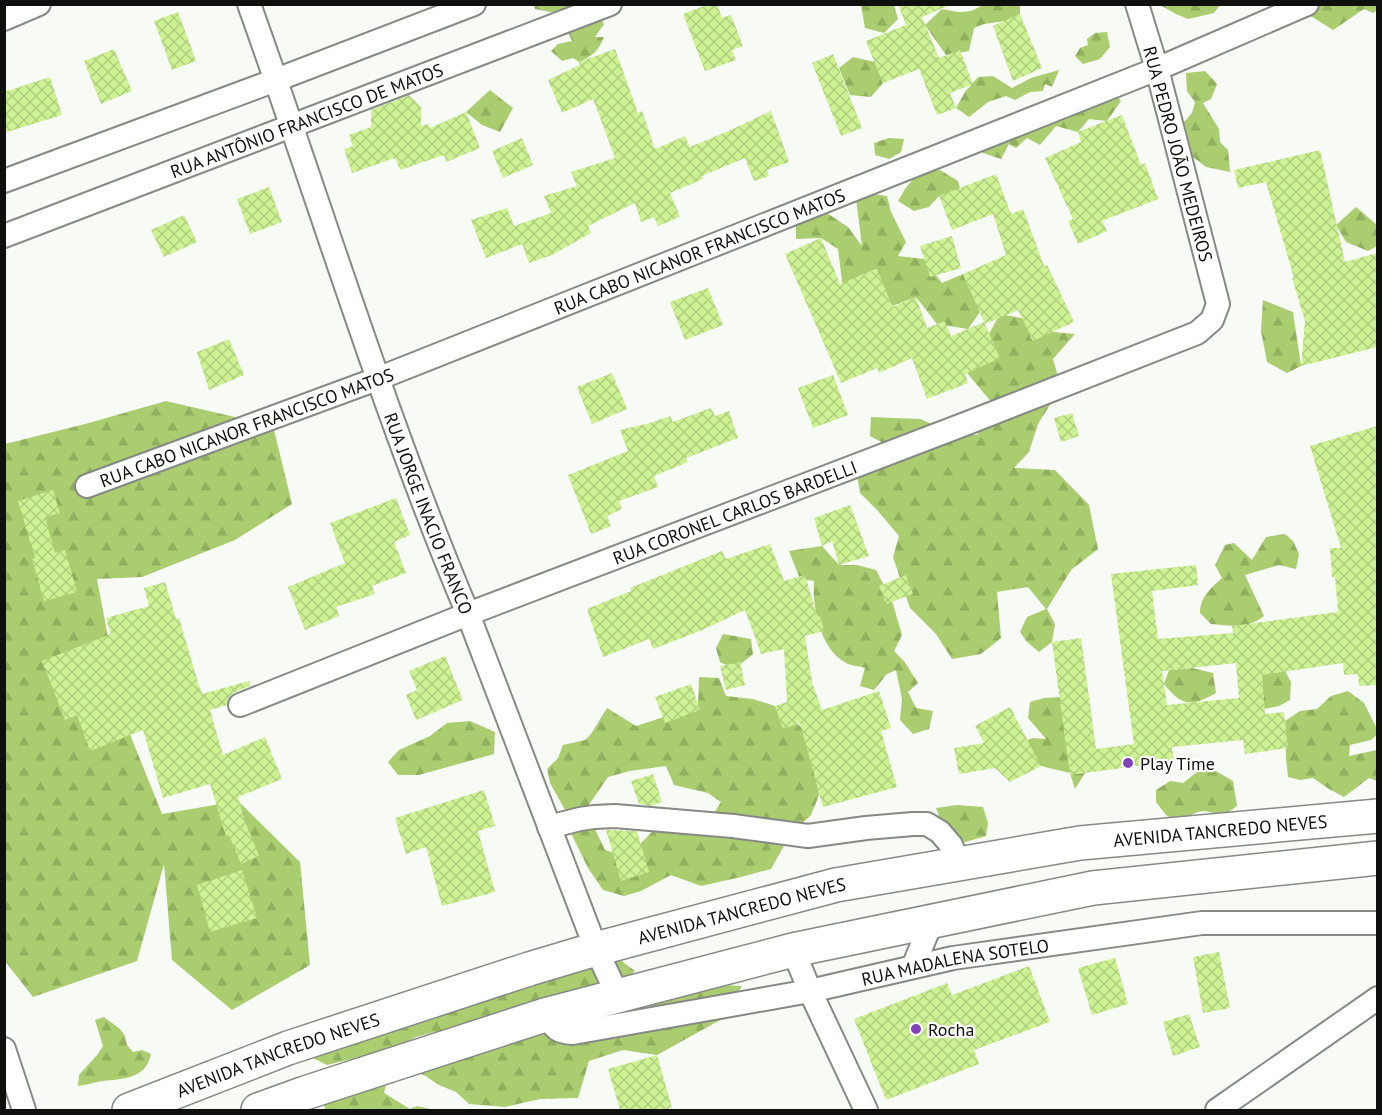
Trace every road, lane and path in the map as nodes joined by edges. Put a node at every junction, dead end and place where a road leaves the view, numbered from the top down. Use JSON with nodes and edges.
{"nodes":[{"id":1,"x":39,"y":4,"type":"edge"},
{"id":2,"x":249,"y":4,"type":"edge"},
{"id":3,"x":474,"y":4,"type":"edge"},
{"id":4,"x":610,"y":4,"type":"edge"},
{"id":5,"x":1137,"y":4,"type":"edge"},
{"id":6,"x":1307,"y":4,"type":"edge"},
{"id":7,"x":11,"y":13,"type":"edge"},
{"id":8,"x":1157,"y":69,"type":"junction"},
{"id":9,"x":276,"y":80,"type":"junction"},
{"id":10,"x":293,"y":126,"type":"junction"},
{"id":11,"x":4,"y":181,"type":"edge"},
{"id":12,"x":4,"y":236,"type":"edge"},
{"id":13,"x":1218,"y":304,"type":"joint"},
{"id":14,"x":377,"y":379,"type":"junction"},
{"id":15,"x":87,"y":486,"type":"dead end"},
{"id":16,"x":468,"y":614,"type":"junction"},
{"id":17,"x":240,"y":705,"type":"dead end"},
{"id":18,"x":1377,"y":816,"type":"edge"},
{"id":19,"x":549,"y":827,"type":"junction"},
{"id":20,"x":1377,"y":858,"type":"edge"},
{"id":21,"x":958,"y":864,"type":"junction"},
{"id":22,"x":932,"y":921,"type":"junction"},
{"id":23,"x":1373,"y":927,"type":"edge"},
{"id":24,"x":596,"y":949,"type":"junction"},
{"id":25,"x":793,"y":950,"type":"junction"},
{"id":26,"x":913,"y":967,"type":"junction"},
{"id":27,"x":810,"y":991,"type":"junction"},
{"id":28,"x":618,"y":996,"type":"junction"},
{"id":29,"x":1377,"y":998,"type":"edge"},
{"id":30,"x":545,"y":1015,"type":"junction"},
{"id":31,"x":4,"y":1049,"type":"edge"},
{"id":32,"x":24,"y":1110,"type":"edge"},
{"id":33,"x":129,"y":1110,"type":"edge"},
{"id":34,"x":258,"y":1110,"type":"edge"},
{"id":35,"x":867,"y":1110,"type":"edge"},
{"id":36,"x":1217,"y":1110,"type":"edge"}],
"edges":[{"from":1,"to":7,"type":"street"},
{"from":2,"to":9,"type":"street","name":"RUA JORGE INACIO FRANCO"},
{"from":3,"to":9,"type":"street"},
{"from":4,"to":10,"type":"street","name":"RUA ANTÔNIO FRANCISCO DE MATOS"},
{"from":5,"to":8,"type":"street","name":"RUA PEDRO JOÃO MEDEIROS"},
{"from":6,"to":8,"type":"street","name":"RUA CABO NICANOR FRANCISCO MATOS"},
{"from":8,"to":13,"type":"street","name":"RUA PEDRO JOÃO MEDEIROS"},
{"from":8,"to":14,"type":"street","name":"RUA CABO NICANOR FRANCISCO MATOS"},
{"from":9,"to":10,"type":"street","name":"RUA JORGE INACIO FRANCO"},
{"from":9,"to":11,"type":"street"},
{"from":10,"to":12,"type":"street","name":"RUA ANTÔNIO FRANCISCO DE MATOS"},
{"from":10,"to":14,"type":"street","name":"RUA JORGE INACIO FRANCO"},
{"from":13,"to":16,"type":"street","name":"RUA CORONEL CARLOS BARDELLI"},
{"from":14,"to":15,"type":"street","name":"RUA CABO NICANOR FRANCISCO MATOS"},
{"from":14,"to":16,"type":"street","name":"RUA JORGE INACIO FRANCO"},
{"from":16,"to":17,"type":"street","name":"RUA CORONEL CARLOS BARDELLI"},
{"from":16,"to":19,"type":"street","name":"RUA JORGE INACIO FRANCO"},
{"from":18,"to":21,"type":"main road","name":"AVENIDA TANCREDO NEVES"},
{"from":19,"to":21,"type":"street"},
{"from":19,"to":24,"type":"street","name":"RUA JORGE INACIO FRANCO"},
{"from":20,"to":22,"type":"main road"},
{"from":21,"to":24,"type":"main road","name":"AVENIDA TANCREDO NEVES"},
{"from":22,"to":25,"type":"main road"},
{"from":22,"to":26,"type":"street"},
{"from":23,"to":26,"type":"street","name":"RUA MADALENA SOTELO"},
{"from":24,"to":28,"type":"street","name":"RUA JORGE INACIO FRANCO"},
{"from":24,"to":33,"type":"main road","name":"AVENIDA TANCREDO NEVES"},
{"from":25,"to":27,"type":"street"},
{"from":25,"to":28,"type":"main road"},
{"from":26,"to":27,"type":"street","name":"RUA MADALENA SOTELO"},
{"from":27,"to":30,"type":"street","name":"RUA MADALENA SOTELO"},
{"from":27,"to":35,"type":"street"},
{"from":28,"to":30,"type":"main road"},
{"from":29,"to":36,"type":"street"},
{"from":30,"to":34,"type":"main road"},
{"from":31,"to":32,"type":"street"}]}
